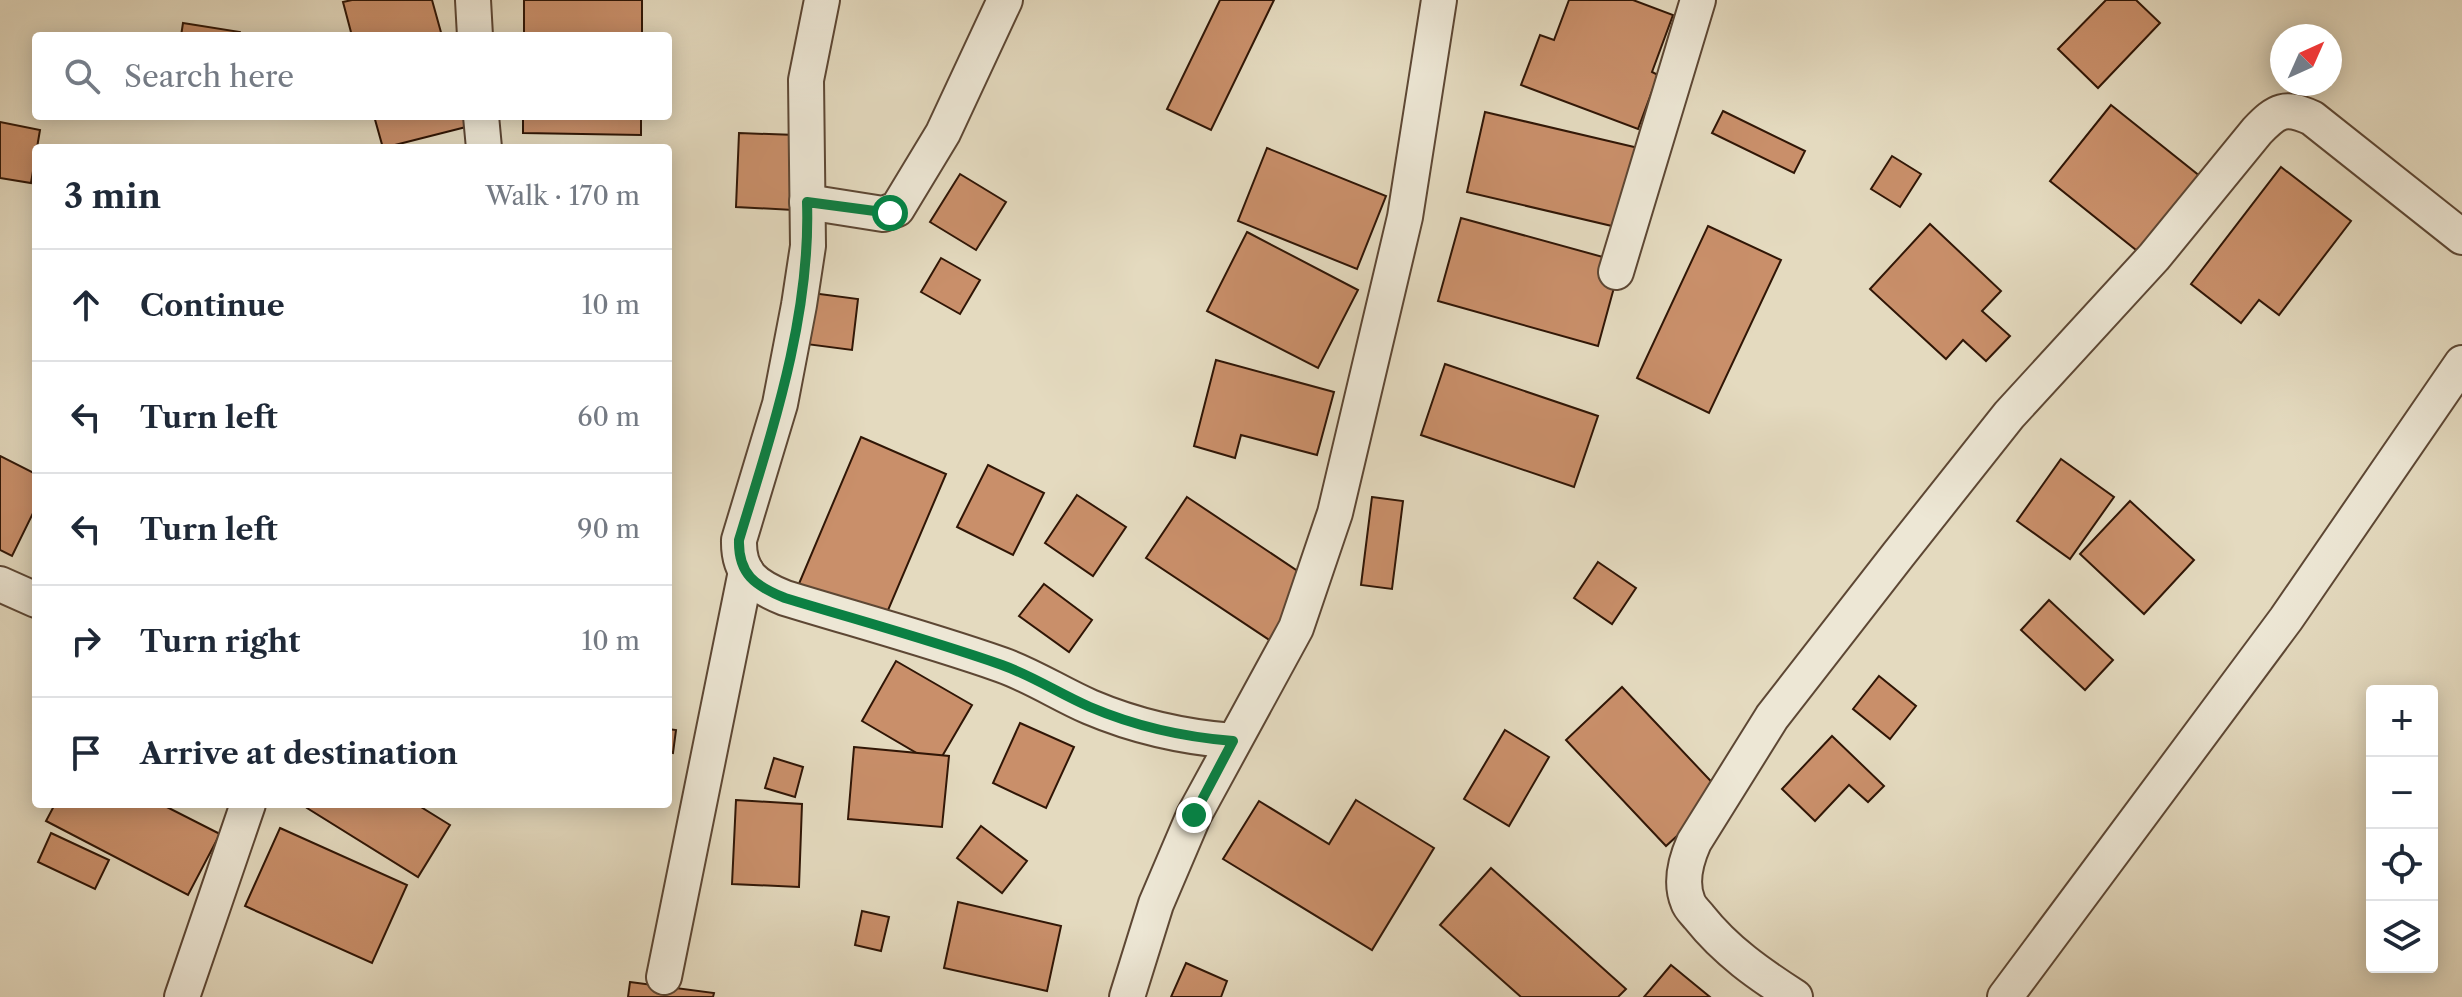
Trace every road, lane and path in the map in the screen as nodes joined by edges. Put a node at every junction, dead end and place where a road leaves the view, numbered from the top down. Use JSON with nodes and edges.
{"nodes":[{"id":1,"x":473,"y":0,"type":"edge"},
{"id":2,"x":822,"y":0,"type":"edge"},
{"id":3,"x":1005,"y":0,"type":"edge"},
{"id":4,"x":1439,"y":0,"type":"edge"},
{"id":5,"x":1698,"y":0,"type":"edge"},
{"id":6,"x":475,"y":32,"type":"edge"},
{"id":7,"x":481,"y":120,"type":"edge"},
{"id":8,"x":484,"y":144,"type":"edge"},
{"id":9,"x":807,"y":202,"type":"junction"},
{"id":10,"x":2462,"y":237,"type":"edge"},
{"id":11,"x":1616,"y":272,"type":"dead end"},
{"id":12,"x":2462,"y":363,"type":"edge"},
{"id":13,"x":746,"y":571,"type":"junction"},
{"id":14,"x":0,"y":584,"type":"edge"},
{"id":15,"x":32,"y":598,"type":"edge"},
{"id":16,"x":1233,"y":741,"type":"junction"},
{"id":17,"x":247,"y":808,"type":"edge"},
{"id":18,"x":664,"y":977,"type":"dead end"},
{"id":19,"x":182,"y":997,"type":"edge"},
{"id":20,"x":1127,"y":997,"type":"edge"},
{"id":21,"x":1795,"y":997,"type":"edge"},
{"id":22,"x":2005,"y":997,"type":"edge"}],
"edges":[{"from":1,"to":6,"type":"street"},
{"from":2,"to":9,"type":"street"},
{"from":3,"to":9,"type":"street"},
{"from":4,"to":16,"type":"street"},
{"from":5,"to":11,"type":"street"},
{"from":7,"to":8,"type":"street"},
{"from":9,"to":13,"type":"street"},
{"from":10,"to":21,"type":"street"},
{"from":12,"to":22,"type":"street"},
{"from":13,"to":16,"type":"street"},
{"from":13,"to":18,"type":"street"},
{"from":14,"to":15,"type":"street"},
{"from":16,"to":20,"type":"street"},
{"from":17,"to":19,"type":"street"}]}
